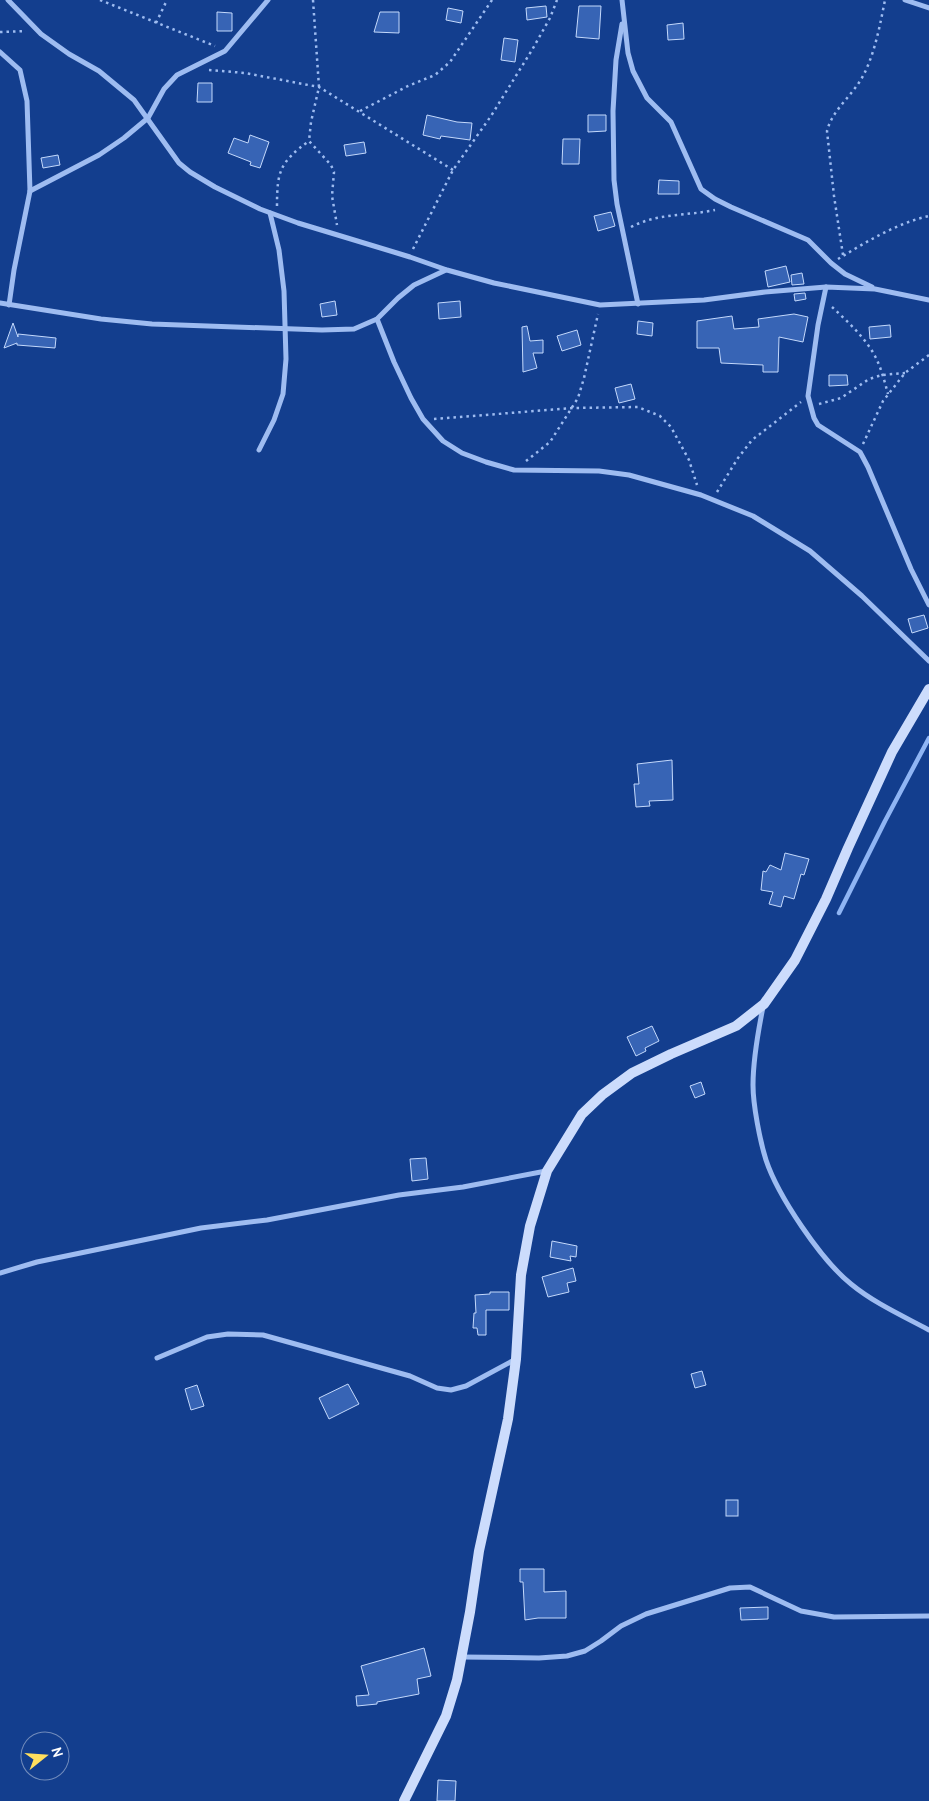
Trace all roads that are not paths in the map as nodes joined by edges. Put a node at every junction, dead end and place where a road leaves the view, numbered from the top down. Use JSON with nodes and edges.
{"nodes":[{"id":1,"x":8,"y":0,"type":"edge"},
{"id":2,"x":268,"y":0,"type":"edge"},
{"id":3,"x":622,"y":0,"type":"edge"},
{"id":4,"x":905,"y":0,"type":"edge"},
{"id":5,"x":929,"y":8,"type":"edge"},
{"id":6,"x":623,"y":18,"type":"junction"},
{"id":7,"x":0,"y":52,"type":"edge"},
{"id":8,"x":148,"y":118,"type":"junction"},
{"id":9,"x":30,"y":191,"type":"junction"},
{"id":10,"x":270,"y":213,"type":"junction"},
{"id":11,"x":447,"y":270,"type":"junction"},
{"id":12,"x":826,"y":287,"type":"junction"},
{"id":13,"x":876,"y":289,"type":"junction"},
{"id":14,"x":929,"y":300,"type":"edge"},
{"id":15,"x":0,"y":303,"type":"edge"},
{"id":16,"x":638,"y":304,"type":"junction"},
{"id":17,"x":9,"y":305,"type":"junction"},
{"id":18,"x":377,"y":319,"type":"junction"},
{"id":19,"x":285,"y":329,"type":"junction"},
{"id":20,"x":259,"y":450,"type":"dead end"},
{"id":21,"x":929,"y":605,"type":"edge"},
{"id":22,"x":929,"y":661,"type":"edge"},
{"id":23,"x":929,"y":689,"type":"edge"},
{"id":24,"x":764,"y":1004,"type":"junction"},
{"id":25,"x":547,"y":1171,"type":"junction"},
{"id":26,"x":0,"y":1273,"type":"edge"},
{"id":27,"x":929,"y":1330,"type":"edge"},
{"id":28,"x":157,"y":1358,"type":"dead end"},
{"id":29,"x":516,"y":1359,"type":"junction"},
{"id":30,"x":929,"y":1616,"type":"edge"},
{"id":31,"x":462,"y":1657,"type":"junction"},
{"id":32,"x":404,"y":1801,"type":"edge"}],
"edges":[{"from":1,"to":8,"type":"street"},
{"from":2,"to":8,"type":"street"},
{"from":3,"to":6,"type":"street"},
{"from":4,"to":5,"type":"street"},
{"from":6,"to":13,"type":"street"},
{"from":6,"to":16,"type":"street"},
{"from":7,"to":9,"type":"street"},
{"from":8,"to":9,"type":"street"},
{"from":8,"to":10,"type":"street"},
{"from":9,"to":17,"type":"street"},
{"from":10,"to":11,"type":"street"},
{"from":10,"to":19,"type":"street"},
{"from":11,"to":16,"type":"street"},
{"from":11,"to":18,"type":"street"},
{"from":12,"to":13,"type":"street"},
{"from":12,"to":16,"type":"street"},
{"from":12,"to":21,"type":"street"},
{"from":13,"to":14,"type":"street"},
{"from":15,"to":17,"type":"street"},
{"from":17,"to":19,"type":"street"},
{"from":18,"to":19,"type":"street"},
{"from":18,"to":22,"type":"street"},
{"from":19,"to":20,"type":"street"},
{"from":23,"to":24,"type":"street"},
{"from":24,"to":25,"type":"street"},
{"from":24,"to":27,"type":"street"},
{"from":25,"to":26,"type":"street"},
{"from":25,"to":29,"type":"street"},
{"from":28,"to":29,"type":"street"},
{"from":29,"to":31,"type":"street"},
{"from":30,"to":31,"type":"street"},
{"from":31,"to":32,"type":"street"}]}
